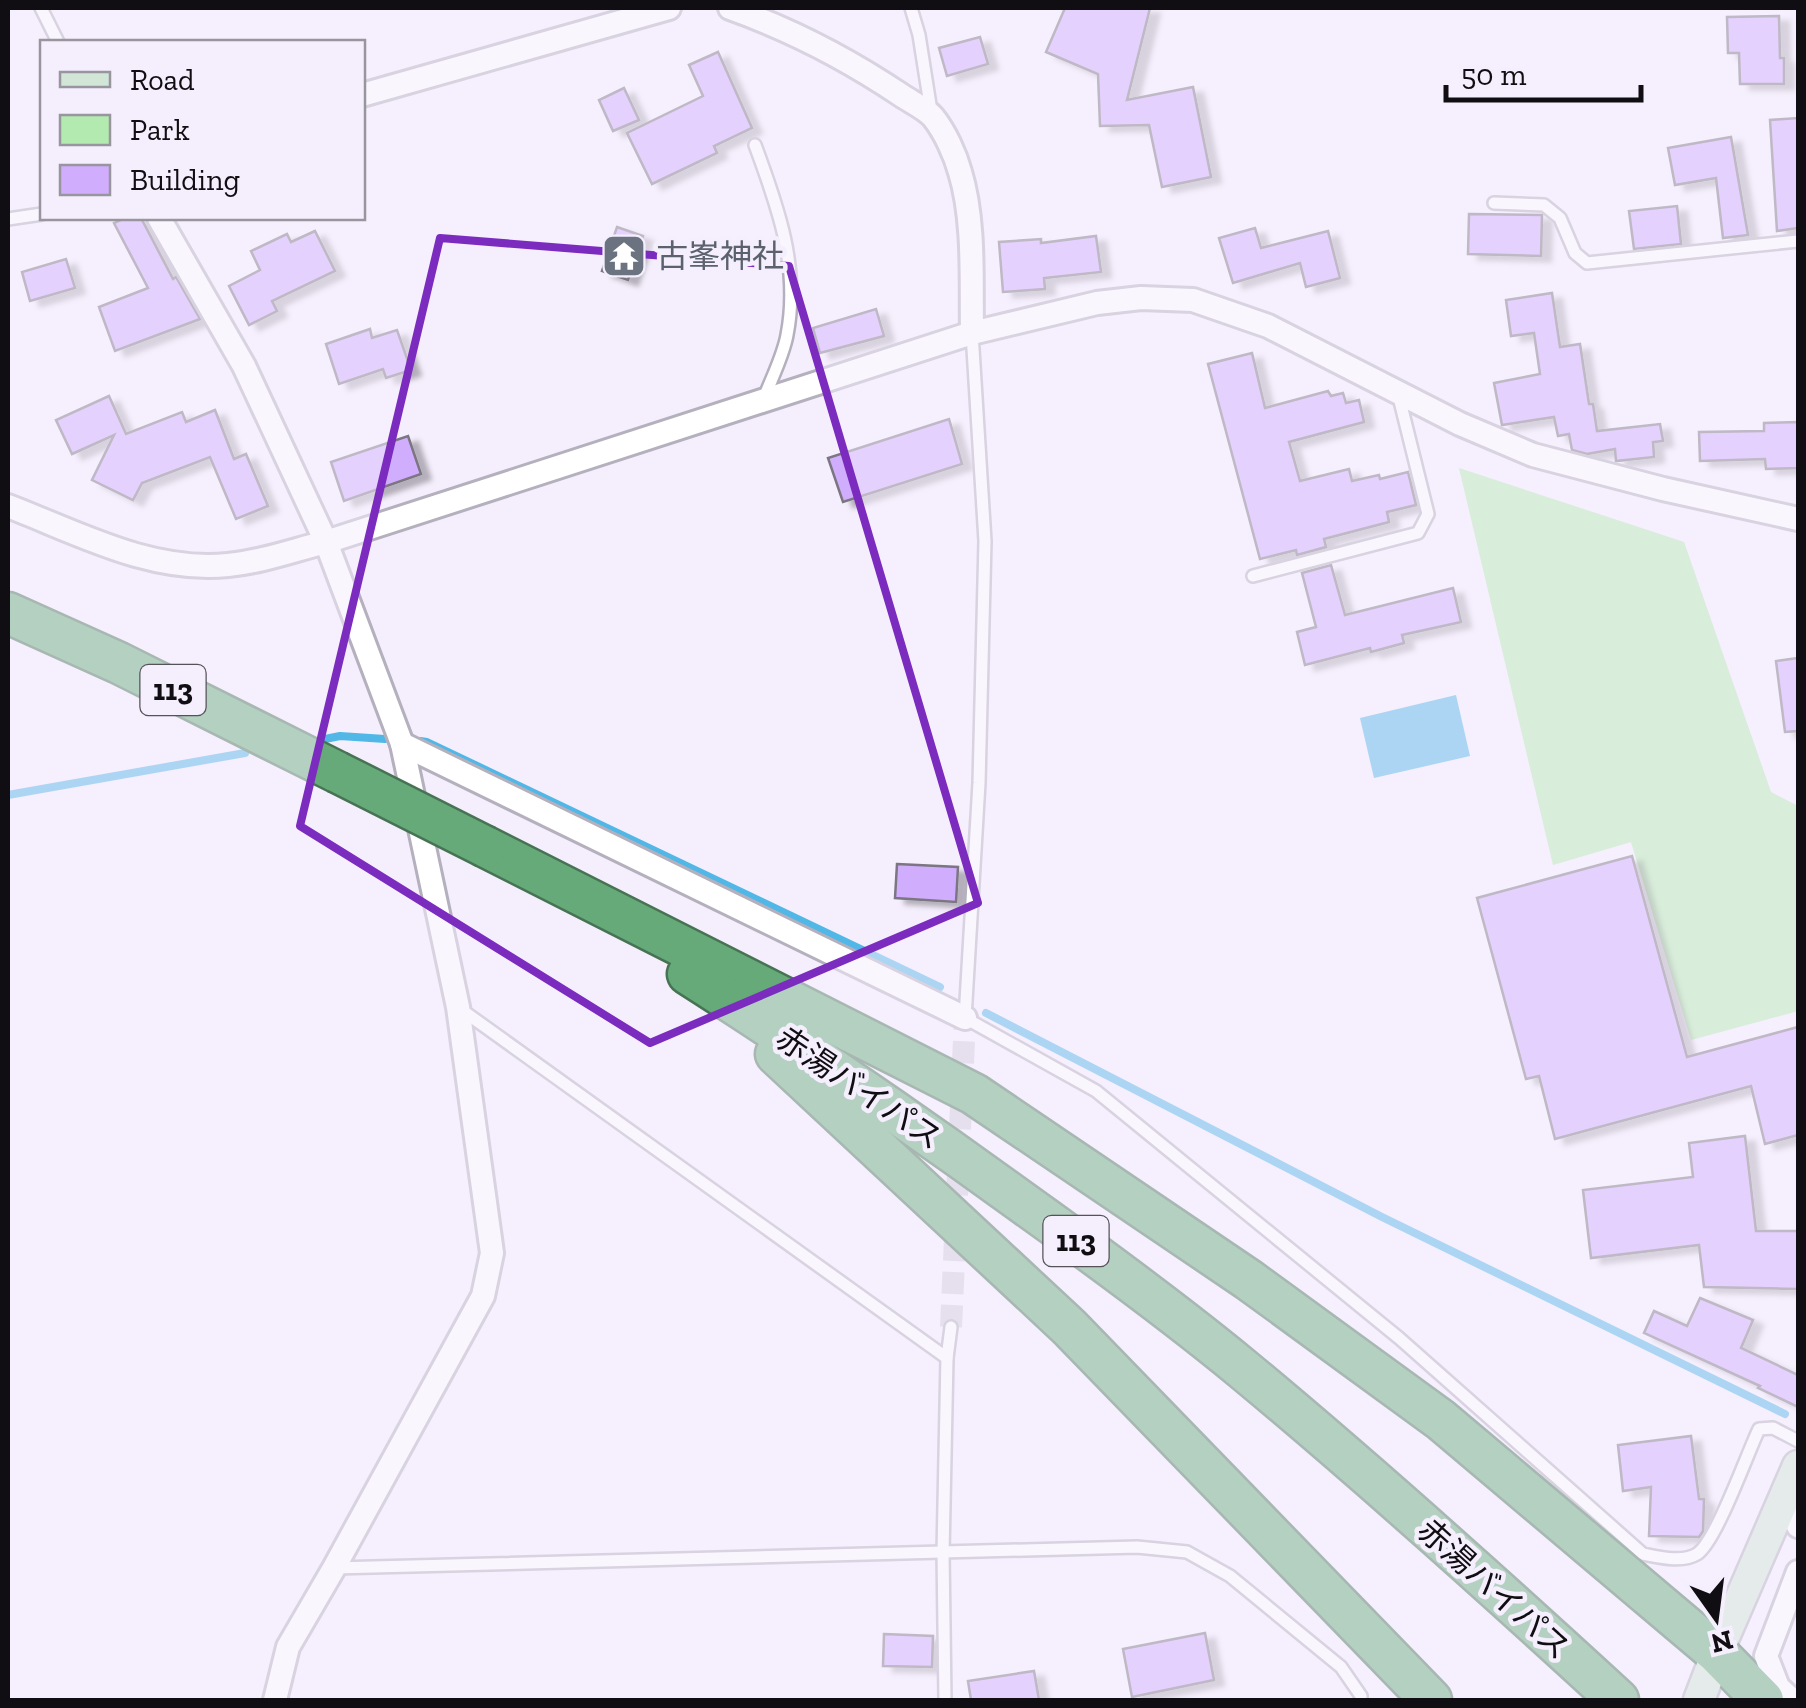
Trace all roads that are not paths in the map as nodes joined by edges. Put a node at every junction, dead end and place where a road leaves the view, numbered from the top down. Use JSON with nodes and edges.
{"nodes":[{"id":1,"x":42,"y":8,"type":"edge"},
{"id":2,"x":670,"y":8,"type":"edge"},
{"id":3,"x":730,"y":8,"type":"edge"},
{"id":4,"x":910,"y":8,"type":"edge"},
{"id":5,"x":57,"y":40,"type":"edge"},
{"id":6,"x":365,"y":94,"type":"edge"},
{"id":7,"x":932,"y":115,"type":"junction"},
{"id":8,"x":755,"y":145,"type":"dead end"},
{"id":9,"x":1494,"y":203,"type":"dead end"},
{"id":10,"x":40,"y":214,"type":"edge"},
{"id":11,"x":8,"y":219,"type":"edge"},
{"id":12,"x":160,"y":220,"type":"edge"},
{"id":13,"x":1798,"y":241,"type":"edge"},
{"id":14,"x":972,"y":333,"type":"junction"},
{"id":15,"x":1398,"y":392,"type":"junction"},
{"id":16,"x":764,"y":400,"type":"junction"},
{"id":17,"x":8,"y":506,"type":"edge"},
{"id":18,"x":1798,"y":519,"type":"edge"},
{"id":19,"x":326,"y":542,"type":"junction"},
{"id":20,"x":1253,"y":576,"type":"dead end"},
{"id":21,"x":8,"y":613,"type":"edge"},
{"id":22,"x":402,"y":744,"type":"junction"},
{"id":23,"x":486,"y":847,"type":"junction"},
{"id":24,"x":693,"y":978,"type":"junction"},
{"id":25,"x":458,"y":1007,"type":"junction"},
{"id":26,"x":965,"y":1018,"type":"junction"},
{"id":27,"x":951,"y":1328,"type":"tunnel mouth"},
{"id":28,"x":947,"y":1358,"type":"junction"},
{"id":29,"x":1798,"y":1440,"type":"edge"},
{"id":30,"x":1798,"y":1466,"type":"edge"},
{"id":31,"x":1785,"y":1494,"type":"junction"},
{"id":32,"x":1798,"y":1526,"type":"edge"},
{"id":33,"x":943,"y":1554,"type":"junction"},
{"id":34,"x":334,"y":1568,"type":"junction"},
{"id":35,"x":1798,"y":1572,"type":"edge"},
{"id":36,"x":1717,"y":1654,"type":"junction"},
{"id":37,"x":275,"y":1700,"type":"edge"},
{"id":38,"x":945,"y":1700,"type":"edge"},
{"id":39,"x":1362,"y":1700,"type":"edge"},
{"id":40,"x":1432,"y":1700,"type":"edge"},
{"id":41,"x":1618,"y":1700,"type":"edge"},
{"id":42,"x":1699,"y":1700,"type":"edge"},
{"id":43,"x":1763,"y":1700,"type":"edge"},
{"id":44,"x":1792,"y":1700,"type":"edge"}],
"edges":[{"from":1,"to":5,"type":"lane"},
{"from":2,"to":6,"type":"street"},
{"from":3,"to":7,"type":"street"},
{"from":4,"to":7,"type":"lane"},
{"from":7,"to":14,"type":"street"},
{"from":8,"to":16,"type":"lane"},
{"from":9,"to":13,"type":"lane"},
{"from":10,"to":11,"type":"lane"},
{"from":12,"to":19,"type":"street"},
{"from":14,"to":15,"type":"street"},
{"from":14,"to":16,"type":"street"},
{"from":14,"to":26,"type":"lane"},
{"from":15,"to":18,"type":"street"},
{"from":15,"to":20,"type":"lane"},
{"from":16,"to":19,"type":"street"},
{"from":17,"to":19,"type":"street"},
{"from":19,"to":22,"type":"street"},
{"from":21,"to":23,"type":"highway","name":"赤湯バイパス","number":"113","bridge":true},
{"from":22,"to":25,"type":"street"},
{"from":22,"to":26,"type":"street"},
{"from":23,"to":24,"type":"highway","name":"赤湯バイパス","number":"113"},
{"from":23,"to":36,"type":"highway"},
{"from":24,"to":40,"type":"highway"},
{"from":24,"to":41,"type":"highway","name":"赤湯バイパス","number":"113"},
{"from":25,"to":28,"type":"lane"},
{"from":25,"to":34,"type":"street"},
{"from":26,"to":29,"type":"lane"},
{"from":27,"to":28,"type":"lane"},
{"from":28,"to":33,"type":"lane"},
{"from":30,"to":31,"type":"main road"},
{"from":31,"to":32,"type":"street"},
{"from":31,"to":36,"type":"main road"},
{"from":33,"to":34,"type":"lane"},
{"from":33,"to":38,"type":"lane"},
{"from":33,"to":39,"type":"lane"},
{"from":34,"to":37,"type":"street"},
{"from":35,"to":44,"type":"street"},
{"from":36,"to":42,"type":"main road"},
{"from":36,"to":43,"type":"highway"}]}
